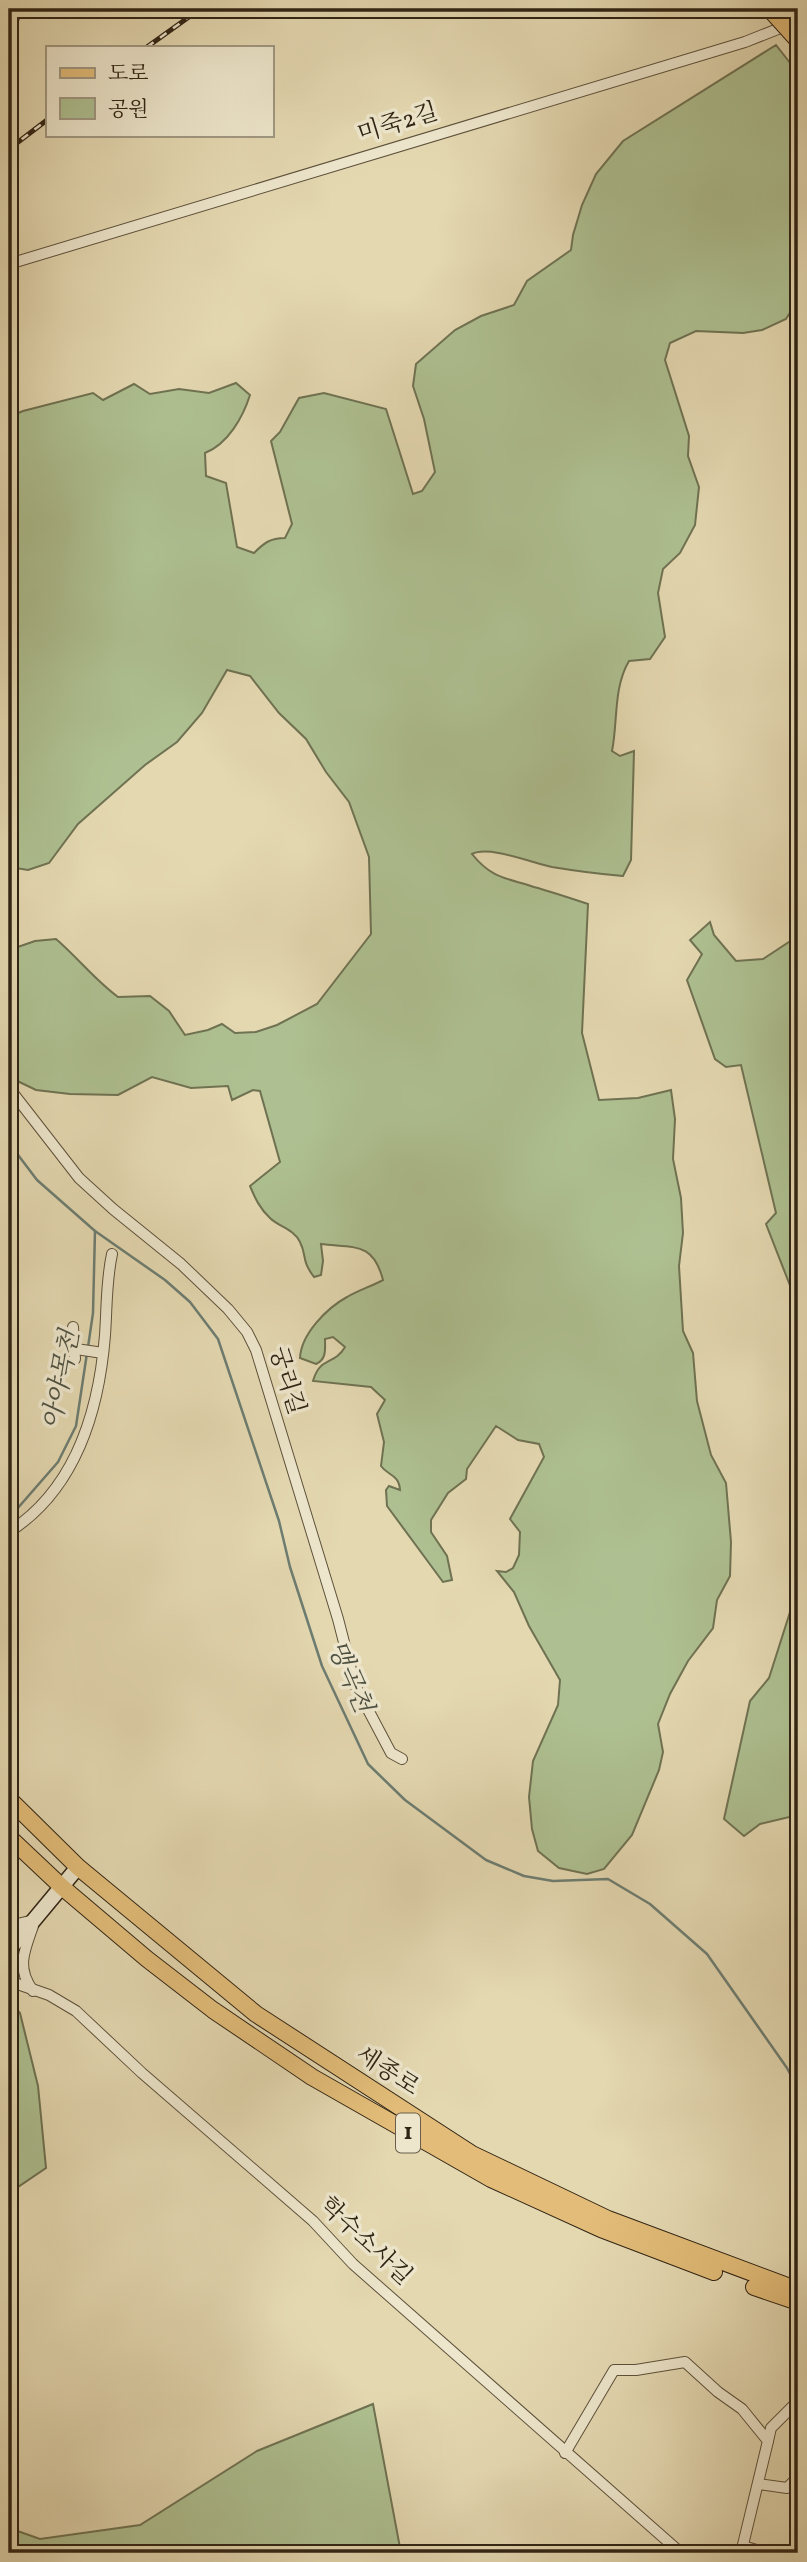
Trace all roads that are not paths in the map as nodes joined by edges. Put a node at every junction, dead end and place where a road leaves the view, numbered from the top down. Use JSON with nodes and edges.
{"nodes":[{"id":1,"x":771,"y":9,"type":"edge"},
{"id":2,"x":793,"y":9,"type":"edge"},
{"id":3,"x":798,"y":14,"type":"edge"},
{"id":4,"x":798,"y":21,"type":"edge"},
{"id":5,"x":798,"y":39,"type":"edge"},
{"id":6,"x":9,"y":264,"type":"edge"},
{"id":7,"x":9,"y":1088,"type":"edge"},
{"id":8,"x":112,"y":1254,"type":"dead end"},
{"id":9,"x":73,"y":1327,"type":"dead end"},
{"id":10,"x":103,"y":1353,"type":"junction"},
{"id":11,"x":9,"y":1532,"type":"edge"},
{"id":12,"x":402,"y":1759,"type":"dead end"},
{"id":13,"x":9,"y":1799,"type":"edge"},
{"id":14,"x":9,"y":1837,"type":"edge"},
{"id":15,"x":78,"y":1867,"type":"junction"},
{"id":16,"x":62,"y":1887,"type":"junction"},
{"id":17,"x":35,"y":1920,"type":"junction"},
{"id":18,"x":9,"y":1926,"type":"edge"},
{"id":19,"x":9,"y":1950,"type":"edge"},
{"id":20,"x":9,"y":1981,"type":"edge"},
{"id":21,"x":34,"y":1991,"type":"junction"},
{"id":22,"x":798,"y":2290,"type":"edge"},
{"id":23,"x":798,"y":2302,"type":"edge"},
{"id":24,"x":798,"y":2401,"type":"edge"},
{"id":25,"x":768,"y":2441,"type":"junction"},
{"id":26,"x":565,"y":2453,"type":"junction"},
{"id":27,"x":798,"y":2477,"type":"edge"},
{"id":28,"x":758,"y":2484,"type":"junction"},
{"id":29,"x":742,"y":2550,"type":"edge"},
{"id":30,"x":681,"y":2553,"type":"edge"},
{"id":31,"x":766,"y":2553,"type":"edge"}],
"edges":[{"from":1,"to":5,"type":"highway","bridge":true},
{"from":2,"to":3,"type":"highway"},
{"from":4,"to":6,"type":"street","name":"미죽2길"},
{"from":7,"to":12,"type":"street","name":"궁리길"},
{"from":8,"to":10,"type":"street"},
{"from":9,"to":10,"type":"street"},
{"from":10,"to":11,"type":"street"},
{"from":13,"to":15,"type":"main road","name":"세종로","number":"1"},
{"from":14,"to":16,"type":"main road","name":"세종로","number":"1"},
{"from":15,"to":16,"type":"main road"},
{"from":15,"to":22,"type":"main road","name":"세종로","number":"1"},
{"from":16,"to":17,"type":"main road"},
{"from":16,"to":23,"type":"main road","name":"세종로","number":"1"},
{"from":17,"to":18,"type":"street"},
{"from":17,"to":19,"type":"main road"},
{"from":17,"to":21,"type":"street"},
{"from":20,"to":21,"type":"street","name":"학수소사길"},
{"from":21,"to":26,"type":"street","name":"학수소사길"},
{"from":24,"to":25,"type":"street"},
{"from":25,"to":26,"type":"street"},
{"from":25,"to":28,"type":"street"},
{"from":26,"to":30,"type":"street","name":"학수소사길"},
{"from":27,"to":28,"type":"street"},
{"from":28,"to":29,"type":"street"},
{"from":29,"to":31,"type":"street"}]}
